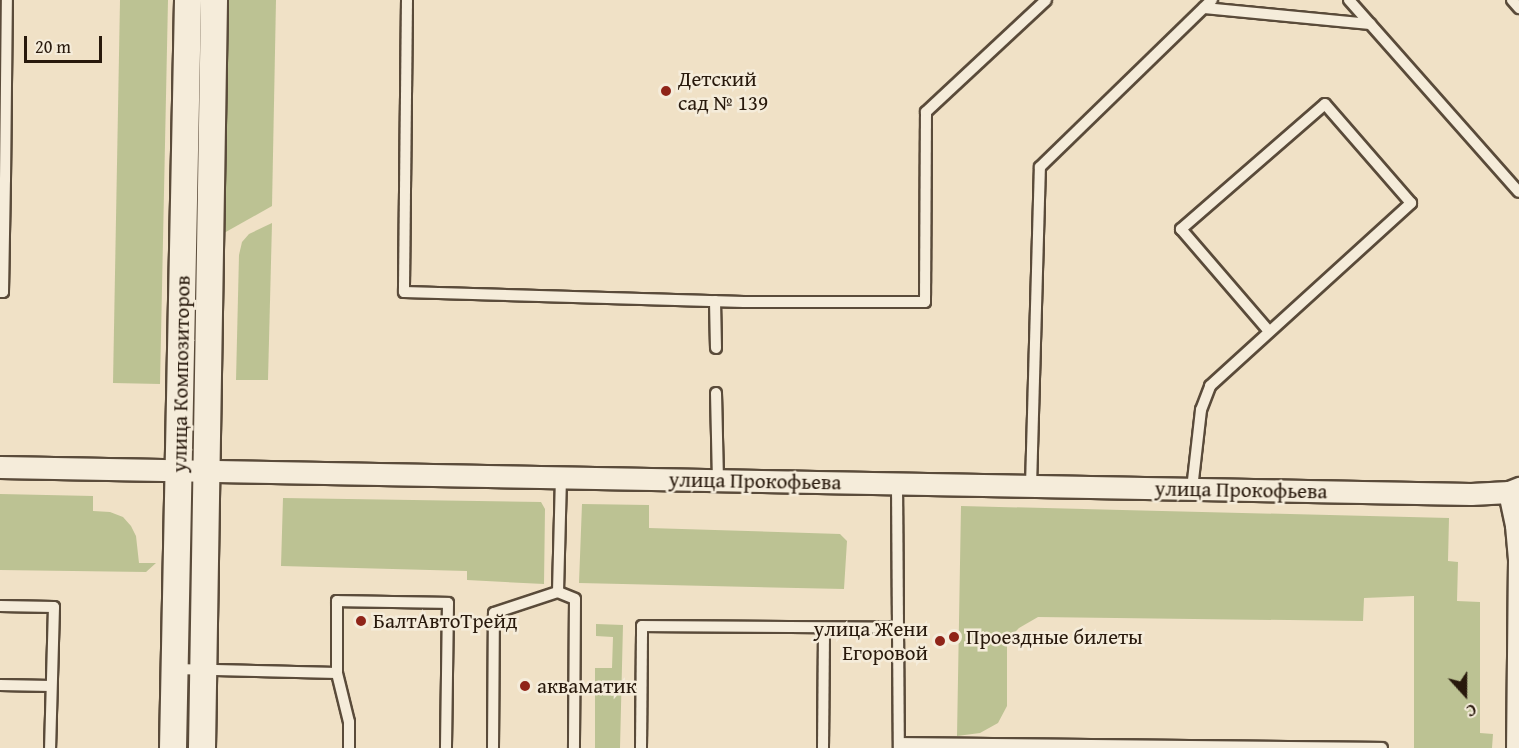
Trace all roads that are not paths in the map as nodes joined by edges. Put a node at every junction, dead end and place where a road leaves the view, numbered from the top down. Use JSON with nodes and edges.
{"nodes":[{"id":1,"x":7,"y":0,"type":"edge"},
{"id":2,"x":188,"y":0,"type":"edge"},
{"id":3,"x":214,"y":0,"type":"edge"},
{"id":4,"x":407,"y":0,"type":"edge"},
{"id":5,"x":1046,"y":0,"type":"edge"},
{"id":6,"x":1349,"y":0,"type":"edge"},
{"id":7,"x":1512,"y":0,"type":"edge"},
{"id":8,"x":1208,"y":4,"type":"edge"},
{"id":9,"x":1519,"y":8,"type":"edge"},
{"id":10,"x":1370,"y":24,"type":"junction"},
{"id":11,"x":1519,"y":192,"type":"edge"},
{"id":12,"x":0,"y":292,"type":"edge"},
{"id":13,"x":715,"y":301,"type":"junction"},
{"id":14,"x":1268,"y":330,"type":"junction"},
{"id":15,"x":716,"y":348,"type":"dead end"},
{"id":16,"x":716,"y":393,"type":"dead end"},
{"id":17,"x":0,"y":467,"type":"edge"},
{"id":18,"x":179,"y":471,"type":"junction"},
{"id":19,"x":206,"y":471,"type":"junction"},
{"id":20,"x":561,"y":477,"type":"junction"},
{"id":21,"x":718,"y":480,"type":"junction"},
{"id":22,"x":897,"y":484,"type":"junction"},
{"id":23,"x":1031,"y":486,"type":"junction"},
{"id":24,"x":1192,"y":489,"type":"junction"},
{"id":25,"x":1514,"y":490,"type":"edge"},
{"id":26,"x":558,"y":592,"type":"junction"},
{"id":27,"x":0,"y":606,"type":"edge"},
{"id":28,"x":824,"y":628,"type":"junction"},
{"id":29,"x":898,"y":628,"type":"junction"},
{"id":30,"x":175,"y":669,"type":"junction"},
{"id":31,"x":203,"y":670,"type":"junction"},
{"id":32,"x":337,"y":673,"type":"junction"},
{"id":33,"x":0,"y":685,"type":"edge"},
{"id":34,"x":51,"y":686,"type":"junction"},
{"id":35,"x":899,"y":745,"type":"edge"},
{"id":36,"x":50,"y":748,"type":"edge"},
{"id":37,"x":173,"y":748,"type":"edge"},
{"id":38,"x":202,"y":748,"type":"edge"},
{"id":39,"x":349,"y":748,"type":"edge"},
{"id":40,"x":446,"y":748,"type":"edge"},
{"id":41,"x":493,"y":748,"type":"edge"},
{"id":42,"x":574,"y":748,"type":"edge"},
{"id":43,"x":641,"y":748,"type":"edge"},
{"id":44,"x":823,"y":748,"type":"edge"},
{"id":45,"x":1382,"y":748,"type":"edge"},
{"id":46,"x":1517,"y":748,"type":"edge"}],
"edges":[{"from":1,"to":12,"type":"lane"},
{"from":2,"to":18,"type":"street","name":"улица Композиторов"},
{"from":3,"to":19,"type":"street","name":"улица Композиторов"},
{"from":4,"to":13,"type":"lane"},
{"from":5,"to":13,"type":"lane"},
{"from":6,"to":10,"type":"lane"},
{"from":7,"to":9,"type":"lane"},
{"from":8,"to":10,"type":"lane"},
{"from":8,"to":23,"type":"lane"},
{"from":10,"to":11,"type":"lane"},
{"from":13,"to":15,"type":"lane"},
{"from":14,"to":14,"type":"lane"},
{"from":14,"to":24,"type":"lane"},
{"from":16,"to":21,"type":"lane"},
{"from":17,"to":18,"type":"street","name":"улица Прокофьева"},
{"from":18,"to":19,"type":"street","name":"улица Прокофьева"},
{"from":18,"to":30,"type":"street","name":"улица Композиторов"},
{"from":19,"to":20,"type":"street","name":"улица Прокофьева"},
{"from":19,"to":31,"type":"street","name":"улица Композиторов"},
{"from":20,"to":21,"type":"street","name":"улица Прокофьева"},
{"from":20,"to":26,"type":"lane"},
{"from":21,"to":22,"type":"street","name":"улица Прокофьева"},
{"from":22,"to":23,"type":"street","name":"улица Прокофьева"},
{"from":22,"to":29,"type":"lane"},
{"from":23,"to":24,"type":"street","name":"улица Прокофьева"},
{"from":24,"to":25,"type":"street","name":"улица Прокофьева"},
{"from":25,"to":46,"type":"street"},
{"from":26,"to":41,"type":"lane"},
{"from":26,"to":42,"type":"lane"},
{"from":27,"to":34,"type":"lane"},
{"from":28,"to":29,"type":"lane"},
{"from":28,"to":43,"type":"lane"},
{"from":28,"to":44,"type":"lane"},
{"from":29,"to":35,"type":"lane"},
{"from":30,"to":31,"type":"lane"},
{"from":30,"to":37,"type":"street","name":"улица Композиторов"},
{"from":31,"to":32,"type":"lane"},
{"from":31,"to":38,"type":"street","name":"улица Композиторов"},
{"from":32,"to":39,"type":"lane"},
{"from":32,"to":40,"type":"lane"},
{"from":33,"to":34,"type":"lane"},
{"from":34,"to":36,"type":"lane"},
{"from":35,"to":45,"type":"lane"}]}
